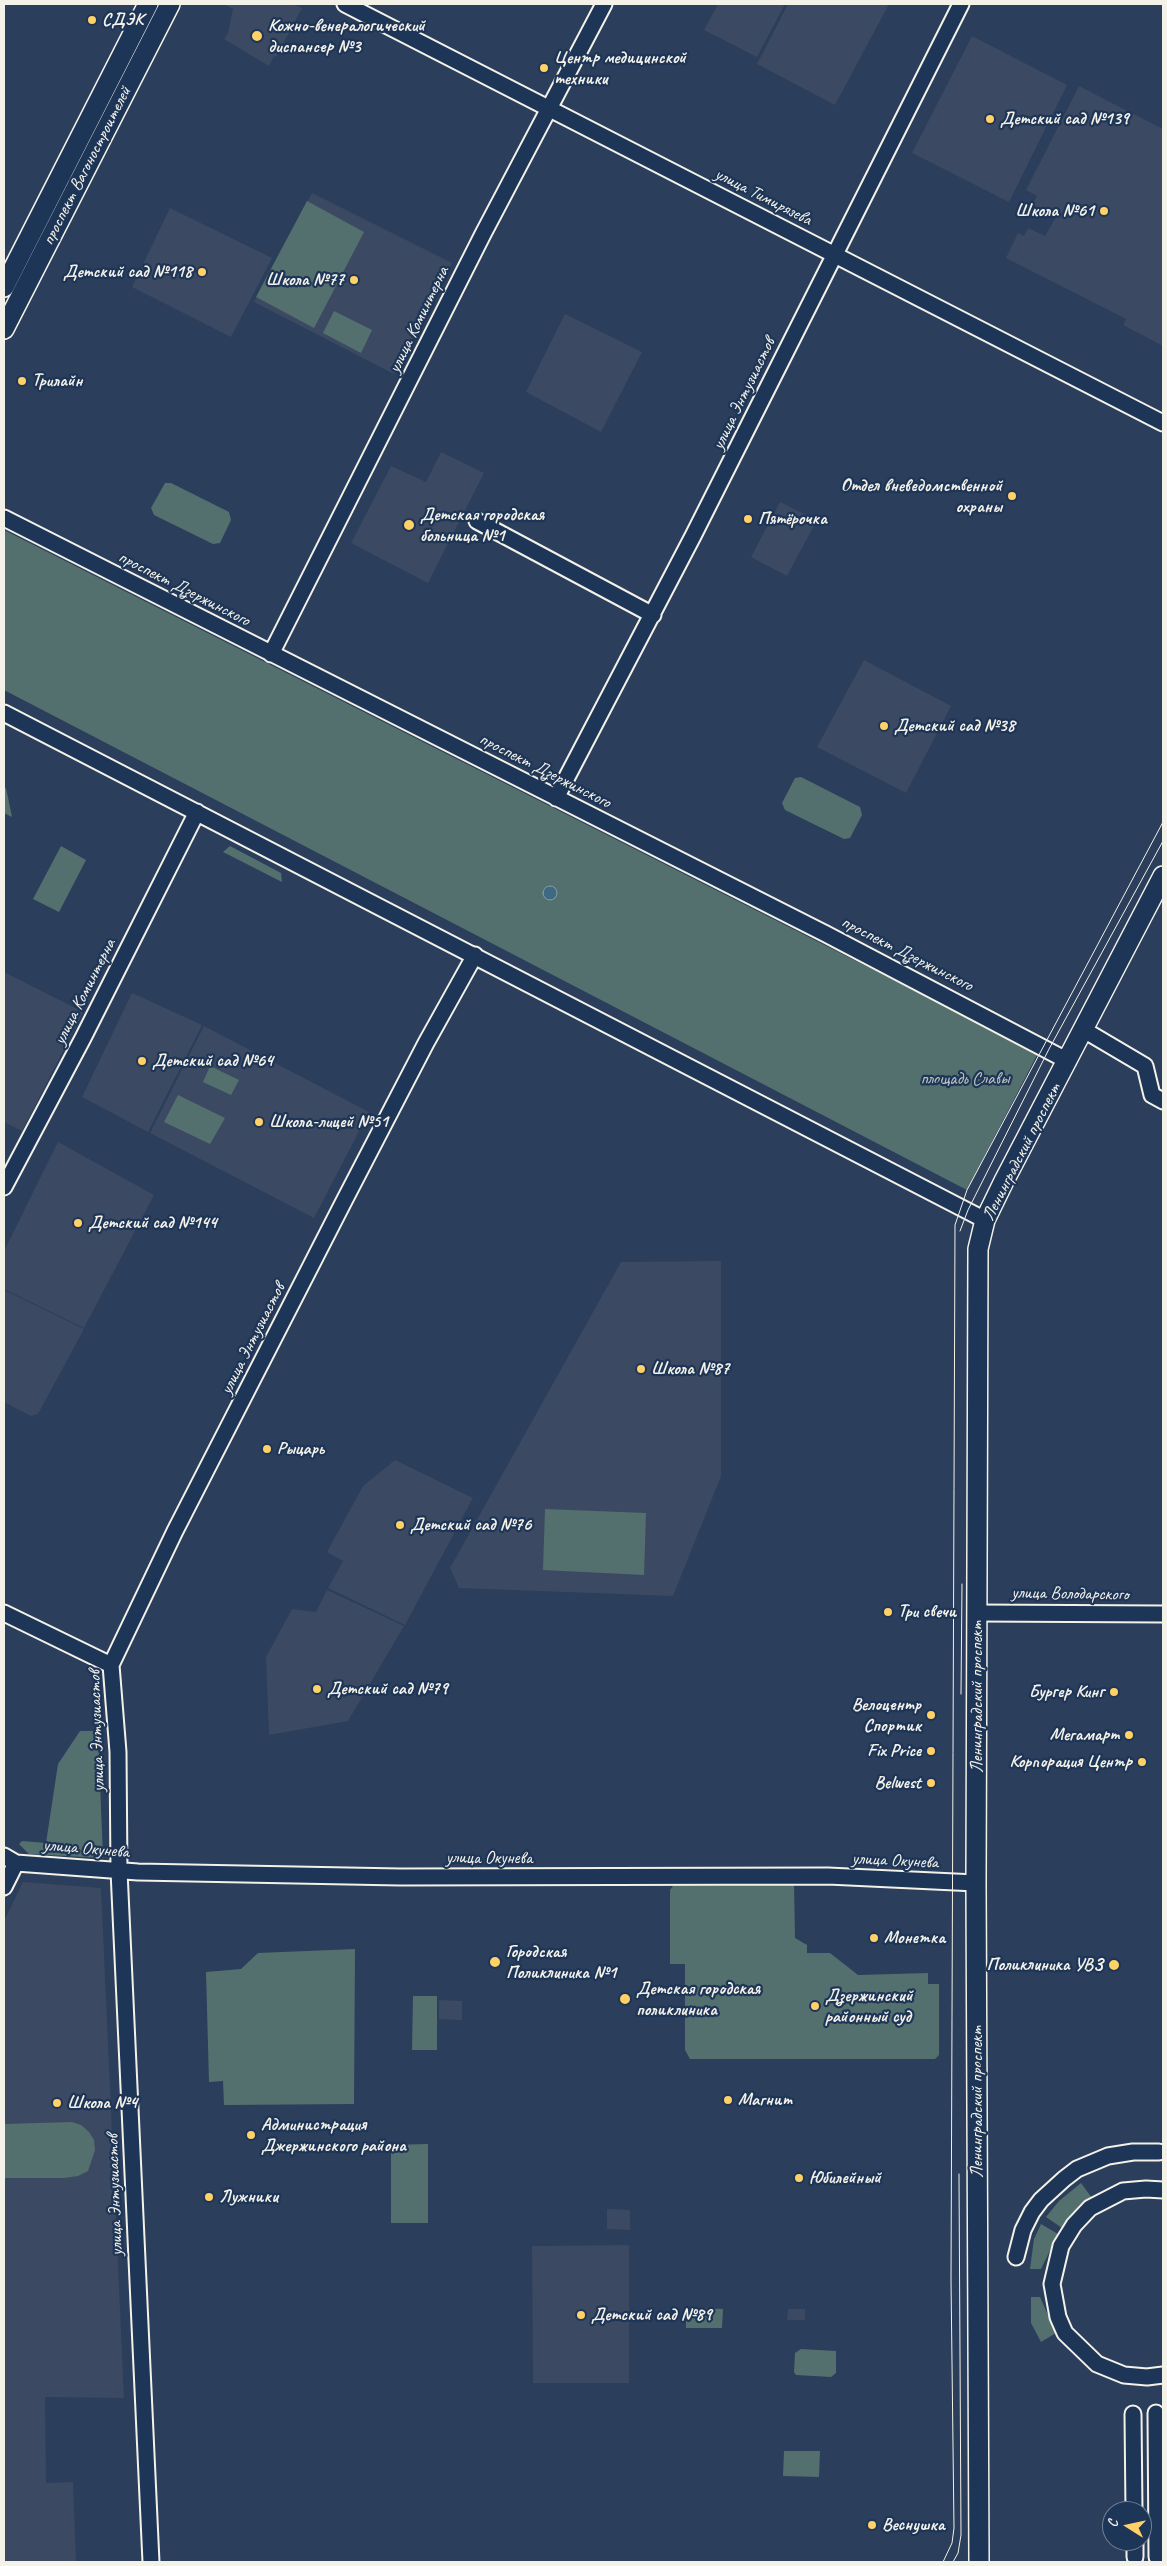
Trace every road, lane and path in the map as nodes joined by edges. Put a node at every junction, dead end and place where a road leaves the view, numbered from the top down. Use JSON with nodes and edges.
{"nodes":[{"id":1,"x":148,"y":4,"type":"edge"},
{"id":2,"x":170,"y":4,"type":"edge"},
{"id":3,"x":345,"y":4,"type":"edge"},
{"id":4,"x":604,"y":4,"type":"edge"},
{"id":5,"x":961,"y":4,"type":"edge"},
{"id":6,"x":549,"y":109,"type":"junction"},
{"id":7,"x":834,"y":254,"type":"junction"},
{"id":8,"x":4,"y":287,"type":"edge"},
{"id":9,"x":4,"y":329,"type":"edge"},
{"id":10,"x":1163,"y":423,"type":"edge"},
{"id":11,"x":4,"y":518,"type":"edge"},
{"id":12,"x":477,"y":521,"type":"dead end"},
{"id":13,"x":653,"y":615,"type":"junction"},
{"id":14,"x":270,"y":654,"type":"junction"},
{"id":15,"x":4,"y":713,"type":"edge"},
{"id":16,"x":556,"y":798,"type":"junction"},
{"id":17,"x":197,"y":812,"type":"junction"},
{"id":18,"x":1163,"y":876,"type":"edge"},
{"id":19,"x":475,"y":955,"type":"junction"},
{"id":20,"x":1084,"y":1030,"type":"junction"},
{"id":21,"x":1068,"y":1061,"type":"junction"},
{"id":22,"x":1163,"y":1100,"type":"edge"},
{"id":23,"x":4,"y":1187,"type":"edge"},
{"id":24,"x":985,"y":1220,"type":"junction"},
{"id":25,"x":977,"y":1612,"type":"junction"},
{"id":26,"x":4,"y":1614,"type":"edge"},
{"id":27,"x":1163,"y":1614,"type":"edge"},
{"id":28,"x":111,"y":1665,"type":"junction"},
{"id":29,"x":10,"y":1859,"type":"edge"},
{"id":30,"x":119,"y":1871,"type":"junction"},
{"id":31,"x":976,"y":1883,"type":"junction"},
{"id":32,"x":4,"y":1887,"type":"edge"},
{"id":33,"x":1159,"y":2152,"type":"dead end"},
{"id":34,"x":1163,"y":2190,"type":"edge"},
{"id":35,"x":1016,"y":2257,"type":"dead end"},
{"id":36,"x":1163,"y":2375,"type":"edge"},
{"id":37,"x":1156,"y":2413,"type":"dead end"},
{"id":38,"x":1133,"y":2414,"type":"dead end"},
{"id":39,"x":1134,"y":2501,"type":"edge"},
{"id":40,"x":1135,"y":2551,"type":"edge"},
{"id":41,"x":1135,"y":2557,"type":"dead end"},
{"id":42,"x":1157,"y":2557,"type":"dead end"},
{"id":43,"x":151,"y":2562,"type":"edge"},
{"id":44,"x":980,"y":2562,"type":"edge"}],
"edges":[{"from":1,"to":8,"type":"main road","name":"проспект Вагоностроителей"},
{"from":2,"to":9,"type":"main road","name":"проспект Вагоностроителей"},
{"from":3,"to":6,"type":"street","name":"улица Тимирязева"},
{"from":4,"to":6,"type":"street","name":"улица Коминтерна"},
{"from":5,"to":7,"type":"street","name":"улица Энтузиастов"},
{"from":6,"to":7,"type":"street","name":"улица Тимирязева"},
{"from":6,"to":14,"type":"street","name":"улица Коминтерна"},
{"from":7,"to":10,"type":"street","name":"улица Тимирязева"},
{"from":7,"to":13,"type":"street","name":"улица Энтузиастов"},
{"from":11,"to":14,"type":"street","name":"проспект Дзержинского"},
{"from":12,"to":13,"type":"street"},
{"from":13,"to":16,"type":"street","name":"улица Энтузиастов"},
{"from":14,"to":16,"type":"street","name":"проспект Дзержинского"},
{"from":15,"to":17,"type":"street"},
{"from":16,"to":21,"type":"street","name":"проспект Дзержинского"},
{"from":17,"to":19,"type":"street"},
{"from":17,"to":23,"type":"street","name":"улица Коминтерна"},
{"from":18,"to":20,"type":"main road","name":"Ленинградский проспект"},
{"from":19,"to":24,"type":"street"},
{"from":19,"to":28,"type":"street","name":"улица Энтузиастов"},
{"from":20,"to":21,"type":"main road","name":"Ленинградский проспект"},
{"from":20,"to":22,"type":"street"},
{"from":21,"to":24,"type":"main road","name":"Ленинградский проспект"},
{"from":24,"to":25,"type":"main road","name":"Ленинградский проспект"},
{"from":25,"to":27,"type":"street","name":"улица Володарского"},
{"from":25,"to":31,"type":"main road","name":"Ленинградский проспект"},
{"from":26,"to":28,"type":"street"},
{"from":28,"to":30,"type":"street","name":"улица Энтузиастов"},
{"from":29,"to":30,"type":"street","name":"улица Окунева"},
{"from":29,"to":32,"type":"street"},
{"from":30,"to":31,"type":"street","name":"улица Окунева"},
{"from":30,"to":43,"type":"street","name":"улица Энтузиастов"},
{"from":31,"to":44,"type":"main road","name":"Ленинградский проспект"},
{"from":33,"to":35,"type":"street"},
{"from":34,"to":36,"type":"street"},
{"from":37,"to":42,"type":"street"},
{"from":38,"to":39,"type":"street"},
{"from":40,"to":41,"type":"street"}]}
